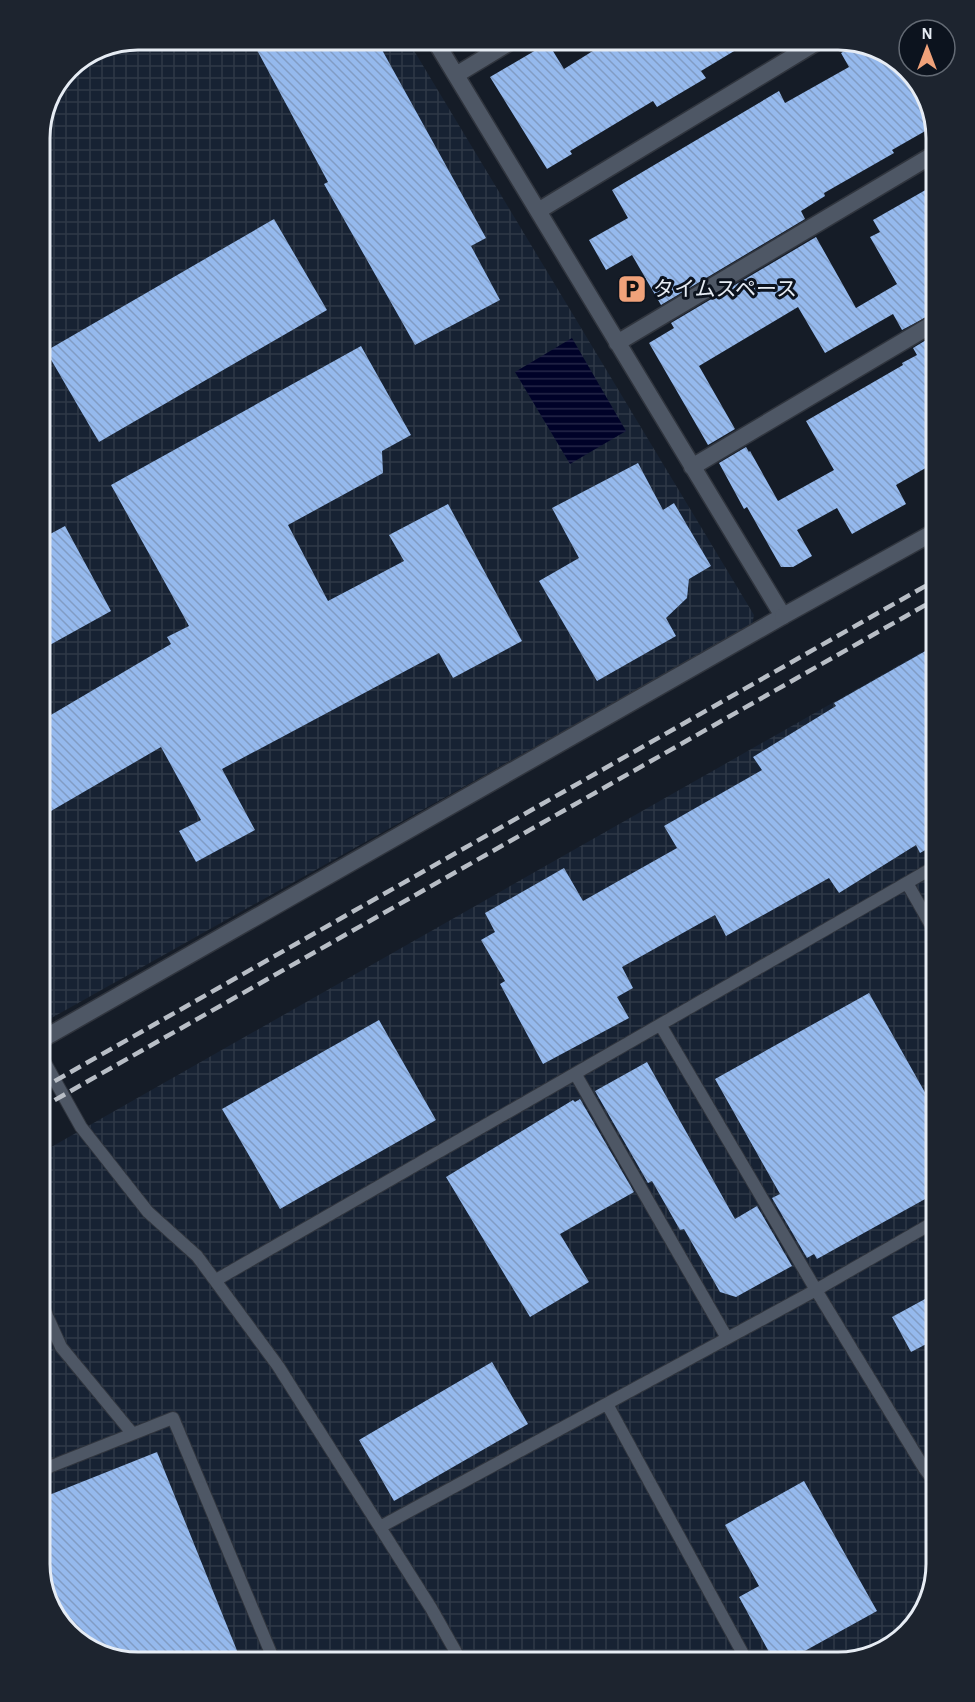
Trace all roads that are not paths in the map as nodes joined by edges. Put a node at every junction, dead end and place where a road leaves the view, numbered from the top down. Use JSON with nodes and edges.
{"nodes":[{"id":1,"x":441,"y":50,"type":"edge"},
{"id":2,"x":497,"y":50,"type":"edge"},
{"id":3,"x":804,"y":50,"type":"edge"},
{"id":4,"x":456,"y":75,"type":"junction"},
{"id":5,"x":926,"y":159,"type":"edge"},
{"id":6,"x":538,"y":211,"type":"junction"},
{"id":7,"x":926,"y":328,"type":"edge"},
{"id":8,"x":617,"y":343,"type":"junction"},
{"id":9,"x":692,"y":467,"type":"junction"},
{"id":10,"x":926,"y":537,"type":"edge"},
{"id":11,"x":783,"y":616,"type":"junction"},
{"id":12,"x":926,"y":872,"type":"edge"},
{"id":13,"x":907,"y":883,"type":"junction"},
{"id":14,"x":926,"y":916,"type":"edge"},
{"id":15,"x":661,"y":1026,"type":"junction"},
{"id":16,"x":50,"y":1035,"type":"edge"},
{"id":17,"x":50,"y":1071,"type":"edge"},
{"id":18,"x":576,"y":1075,"type":"junction"},
{"id":19,"x":926,"y":1227,"type":"edge"},
{"id":20,"x":216,"y":1280,"type":"junction"},
{"id":21,"x":816,"y":1290,"type":"junction"},
{"id":22,"x":50,"y":1322,"type":"edge"},
{"id":23,"x":727,"y":1338,"type":"junction"},
{"id":24,"x":607,"y":1404,"type":"junction"},
{"id":25,"x":132,"y":1434,"type":"junction"},
{"id":26,"x":50,"y":1467,"type":"edge"},
{"id":27,"x":926,"y":1471,"type":"edge"},
{"id":28,"x":380,"y":1527,"type":"junction"},
{"id":29,"x":271,"y":1652,"type":"edge"},
{"id":30,"x":456,"y":1652,"type":"edge"},
{"id":31,"x":742,"y":1652,"type":"edge"}],
"edges":[{"from":1,"to":4,"type":"street"},
{"from":2,"to":4,"type":"street"},
{"from":3,"to":6,"type":"street"},
{"from":4,"to":6,"type":"street"},
{"from":5,"to":8,"type":"street"},
{"from":6,"to":8,"type":"street"},
{"from":7,"to":9,"type":"street"},
{"from":8,"to":9,"type":"street"},
{"from":9,"to":11,"type":"street"},
{"from":10,"to":11,"type":"street"},
{"from":11,"to":16,"type":"street"},
{"from":12,"to":13,"type":"lane"},
{"from":13,"to":14,"type":"lane"},
{"from":13,"to":15,"type":"lane"},
{"from":15,"to":18,"type":"lane"},
{"from":15,"to":21,"type":"lane"},
{"from":17,"to":20,"type":"lane"},
{"from":18,"to":20,"type":"lane"},
{"from":18,"to":23,"type":"lane"},
{"from":19,"to":21,"type":"lane"},
{"from":20,"to":28,"type":"lane"},
{"from":21,"to":23,"type":"lane"},
{"from":21,"to":27,"type":"lane"},
{"from":22,"to":25,"type":"lane"},
{"from":23,"to":24,"type":"lane"},
{"from":24,"to":28,"type":"lane"},
{"from":24,"to":31,"type":"lane"},
{"from":25,"to":26,"type":"lane"},
{"from":25,"to":29,"type":"lane"},
{"from":28,"to":30,"type":"lane"}]}
